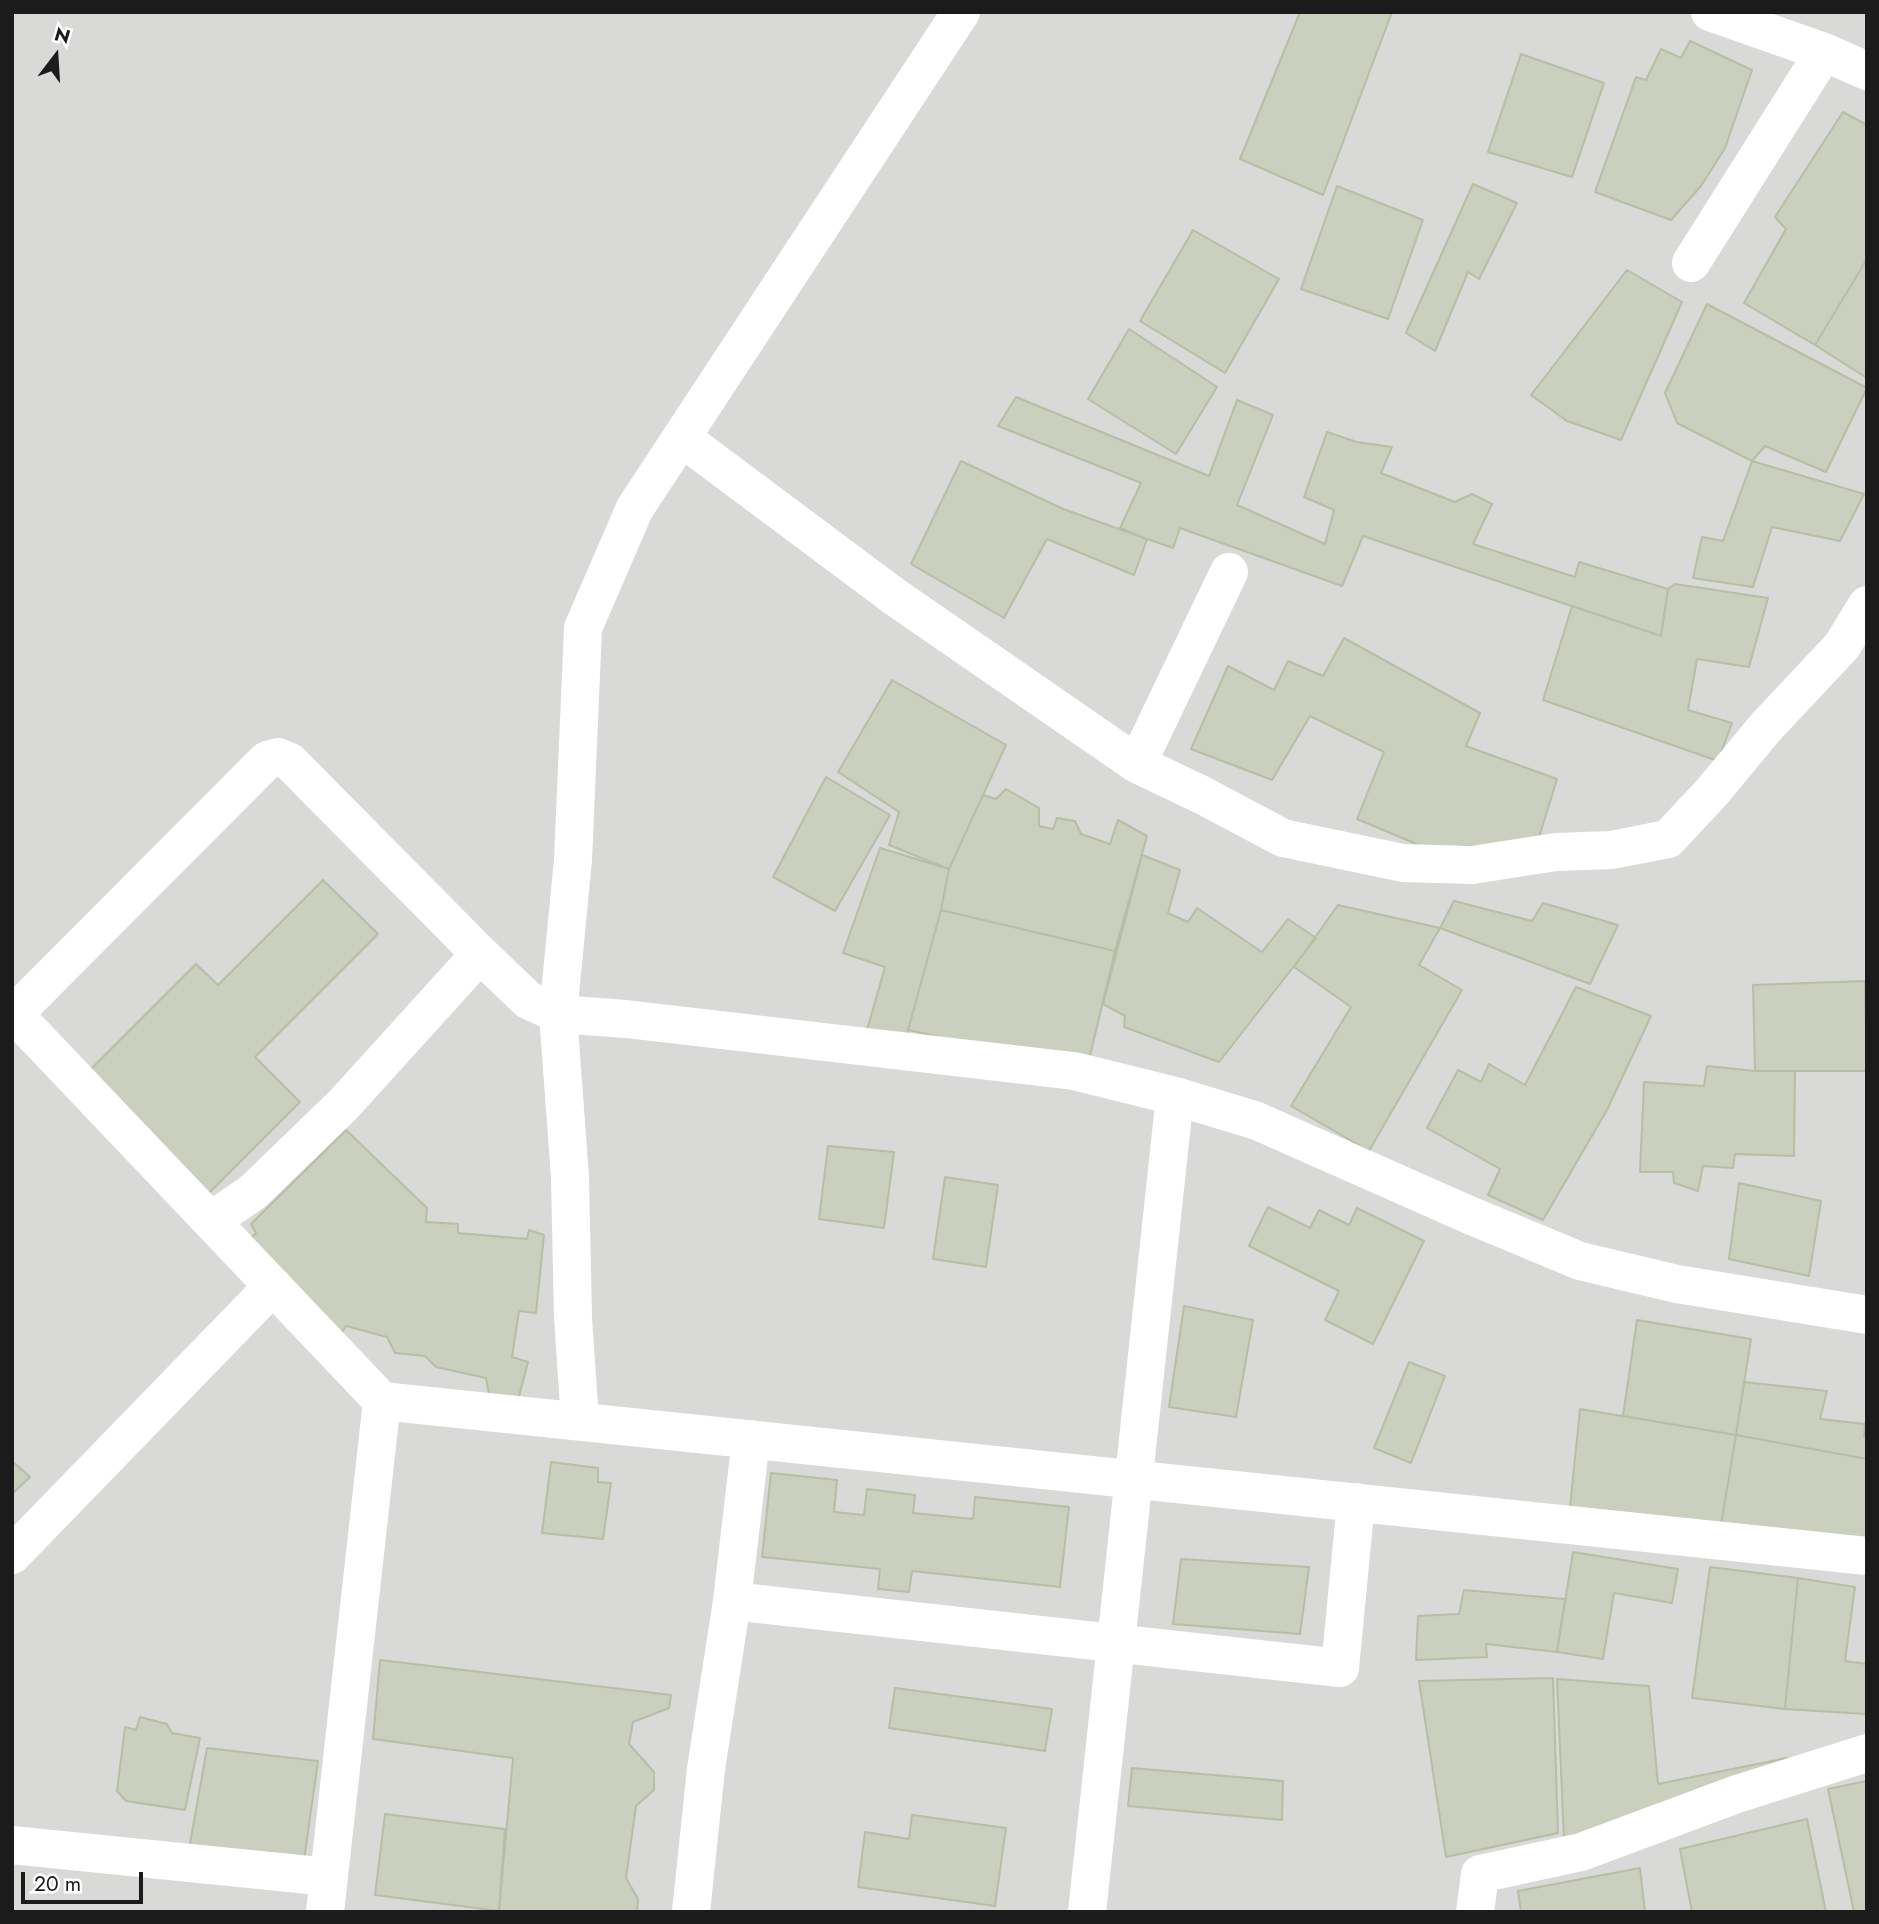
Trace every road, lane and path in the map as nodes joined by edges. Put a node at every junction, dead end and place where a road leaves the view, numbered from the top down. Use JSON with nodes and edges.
{"nodes":[{"id":1,"x":961,"y":12,"type":"edge"},
{"id":2,"x":1710,"y":12,"type":"edge"},
{"id":3,"x":1824,"y":52,"type":"junction"},
{"id":4,"x":1867,"y":71,"type":"edge"},
{"id":5,"x":1691,"y":263,"type":"dead end"},
{"id":6,"x":682,"y":438,"type":"junction"},
{"id":7,"x":1229,"y":572,"type":"dead end"},
{"id":8,"x":1867,"y":605,"type":"edge"},
{"id":9,"x":1137,"y":764,"type":"junction"},
{"id":10,"x":480,"y":954,"type":"junction"},
{"id":11,"x":558,"y":1014,"type":"junction"},
{"id":12,"x":13,"y":1015,"type":"edge"},
{"id":13,"x":1175,"y":1096,"type":"junction"},
{"id":14,"x":211,"y":1221,"type":"junction"},
{"id":15,"x":273,"y":1286,"type":"junction"},
{"id":16,"x":1867,"y":1315,"type":"edge"},
{"id":17,"x":382,"y":1401,"type":"junction"},
{"id":18,"x":580,"y":1421,"type":"junction"},
{"id":19,"x":751,"y":1439,"type":"junction"},
{"id":20,"x":1133,"y":1479,"type":"junction"},
{"id":21,"x":1356,"y":1502,"type":"junction"},
{"id":22,"x":12,"y":1555,"type":"edge"},
{"id":23,"x":1867,"y":1556,"type":"edge"},
{"id":24,"x":732,"y":1601,"type":"junction"},
{"id":25,"x":1115,"y":1643,"type":"junction"},
{"id":26,"x":1867,"y":1753,"type":"edge"},
{"id":27,"x":12,"y":1846,"type":"edge"},
{"id":28,"x":327,"y":1895,"type":"edge"},
{"id":29,"x":691,"y":1912,"type":"edge"},
{"id":30,"x":1087,"y":1912,"type":"edge"},
{"id":31,"x":1475,"y":1912,"type":"edge"}],
"edges":[{"from":1,"to":6,"type":"street"},
{"from":2,"to":3,"type":"street"},
{"from":3,"to":4,"type":"street"},
{"from":3,"to":5,"type":"street"},
{"from":6,"to":9,"type":"street"},
{"from":6,"to":11,"type":"street"},
{"from":7,"to":9,"type":"street"},
{"from":8,"to":9,"type":"street"},
{"from":10,"to":11,"type":"street"},
{"from":10,"to":12,"type":"street"},
{"from":10,"to":14,"type":"street"},
{"from":11,"to":13,"type":"street"},
{"from":11,"to":18,"type":"street"},
{"from":12,"to":14,"type":"street"},
{"from":13,"to":16,"type":"street"},
{"from":13,"to":20,"type":"street"},
{"from":14,"to":15,"type":"street"},
{"from":15,"to":17,"type":"street"},
{"from":15,"to":22,"type":"street"},
{"from":17,"to":18,"type":"street"},
{"from":17,"to":28,"type":"street"},
{"from":18,"to":19,"type":"street"},
{"from":19,"to":20,"type":"street"},
{"from":19,"to":24,"type":"street"},
{"from":20,"to":21,"type":"street"},
{"from":20,"to":25,"type":"street"},
{"from":21,"to":23,"type":"street"},
{"from":21,"to":25,"type":"street"},
{"from":24,"to":25,"type":"street"},
{"from":24,"to":29,"type":"street"},
{"from":25,"to":30,"type":"street"},
{"from":26,"to":31,"type":"street"},
{"from":27,"to":28,"type":"street"}]}
